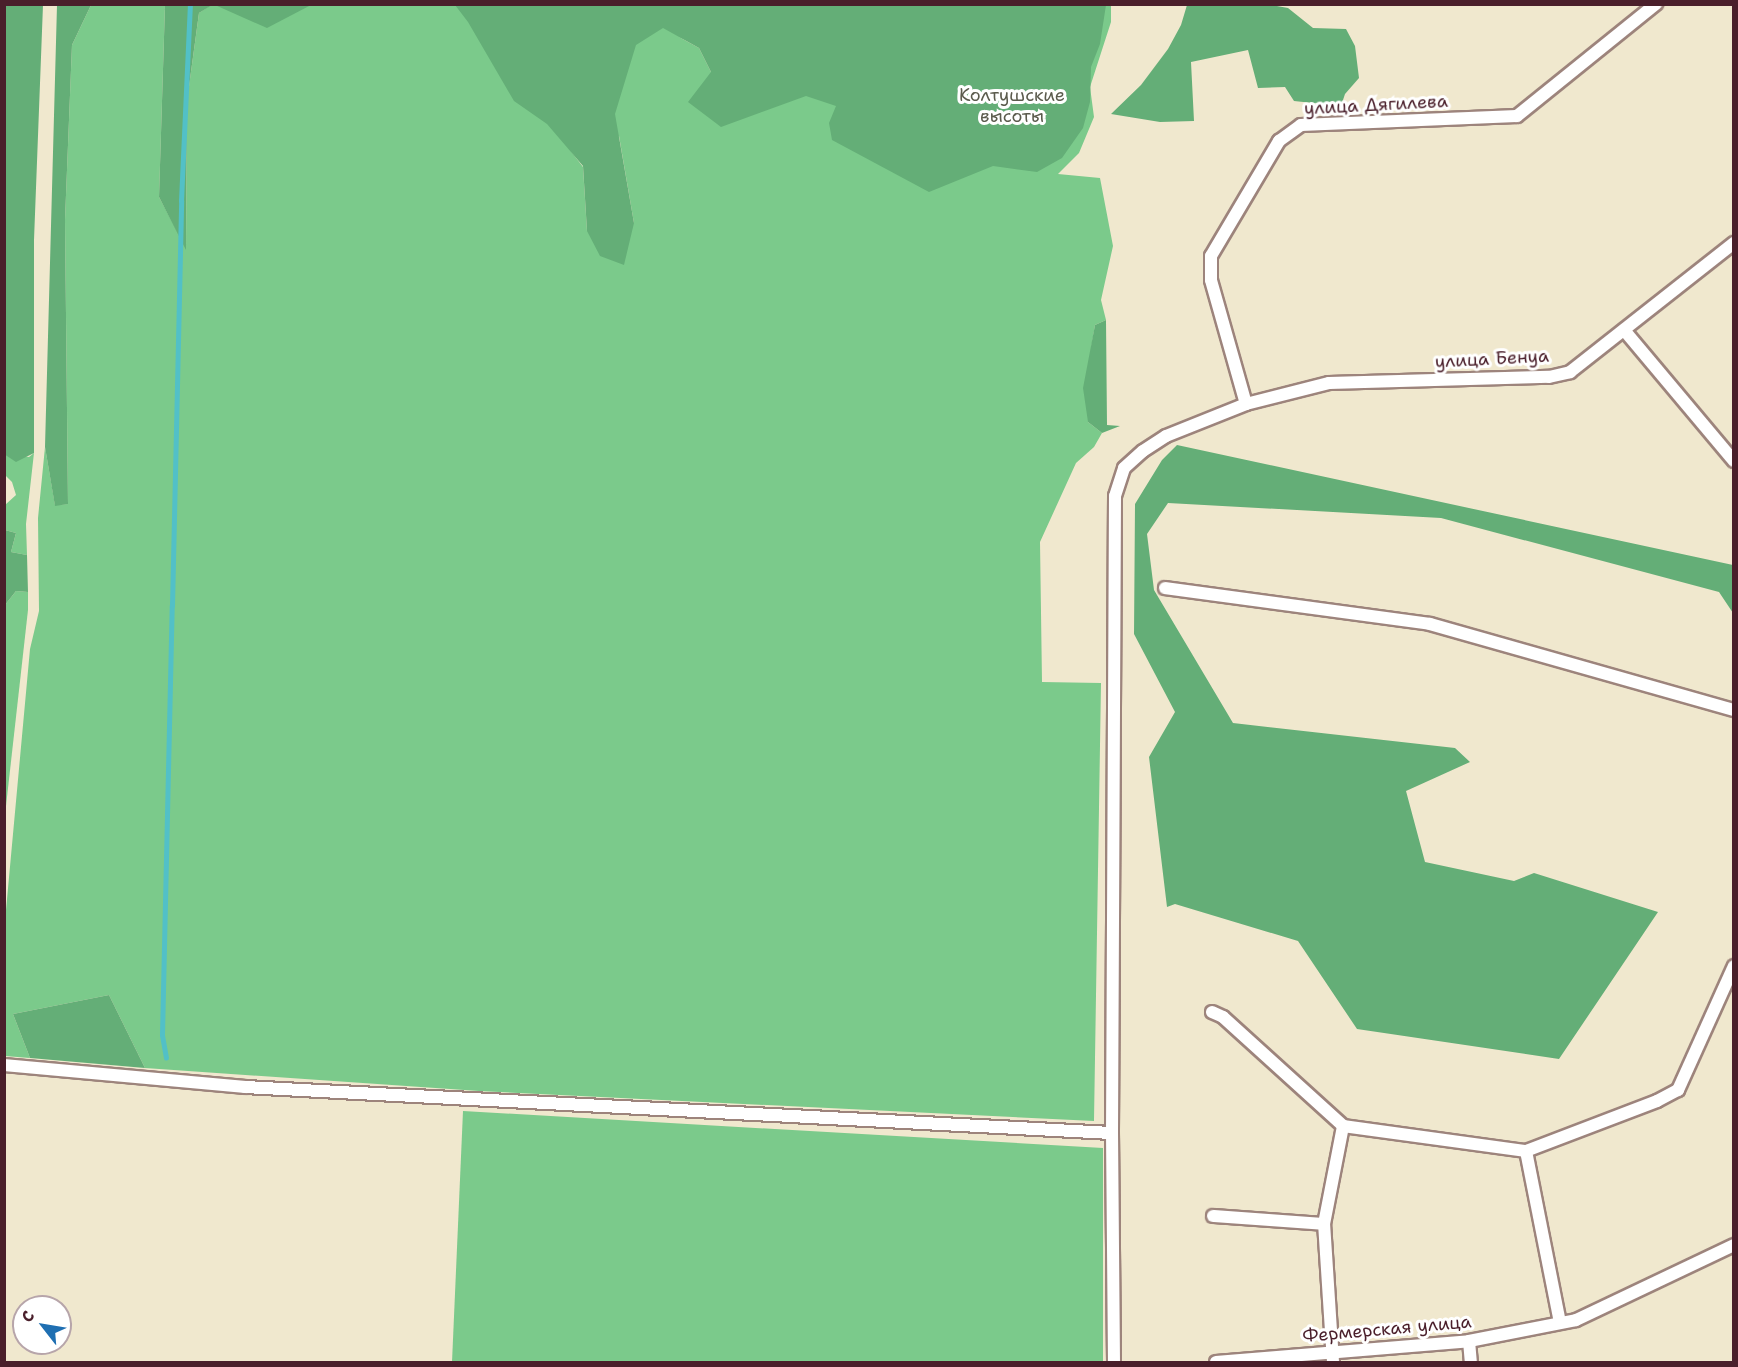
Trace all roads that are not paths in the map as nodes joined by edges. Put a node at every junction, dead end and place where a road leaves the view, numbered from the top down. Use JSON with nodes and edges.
{"nodes":[{"id":1,"x":1656,"y":4,"type":"edge"},
{"id":2,"x":1734,"y":243,"type":"edge"},
{"id":3,"x":1624,"y":330,"type":"junction"},
{"id":4,"x":1246,"y":404,"type":"junction"},
{"id":5,"x":1734,"y":461,"type":"edge"},
{"id":6,"x":1165,"y":588,"type":"dead end"},
{"id":7,"x":1734,"y":710,"type":"edge"},
{"id":8,"x":1734,"y":966,"type":"edge"},
{"id":9,"x":1212,"y":1012,"type":"dead end"},
{"id":10,"x":4,"y":1065,"type":"edge"},
{"id":11,"x":1343,"y":1126,"type":"junction"},
{"id":12,"x":1112,"y":1133,"type":"junction"},
{"id":13,"x":1526,"y":1151,"type":"junction"},
{"id":14,"x":1213,"y":1216,"type":"dead end"},
{"id":15,"x":1324,"y":1224,"type":"junction"},
{"id":16,"x":1734,"y":1245,"type":"edge"},
{"id":17,"x":1560,"y":1322,"type":"junction"},
{"id":18,"x":1469,"y":1341,"type":"junction"},
{"id":19,"x":1332,"y":1357,"type":"edge"},
{"id":20,"x":1114,"y":1362,"type":"edge"},
{"id":21,"x":1216,"y":1362,"type":"edge"},
{"id":22,"x":1471,"y":1362,"type":"edge"}],
"edges":[{"from":1,"to":4,"type":"street","name":"улица Дягилева"},
{"from":2,"to":3,"type":"street","name":"улица Бенуа"},
{"from":3,"to":4,"type":"street","name":"улица Бенуа"},
{"from":3,"to":5,"type":"street"},
{"from":4,"to":12,"type":"street","name":"улица Бенуа"},
{"from":6,"to":7,"type":"street"},
{"from":8,"to":13,"type":"street"},
{"from":9,"to":11,"type":"street"},
{"from":10,"to":12,"type":"street"},
{"from":11,"to":13,"type":"street"},
{"from":11,"to":15,"type":"street"},
{"from":12,"to":20,"type":"street","name":"улица Бенуа"},
{"from":13,"to":17,"type":"street"},
{"from":14,"to":15,"type":"street"},
{"from":15,"to":19,"type":"street"},
{"from":16,"to":17,"type":"street","name":"Фермерская улица"},
{"from":17,"to":18,"type":"street","name":"Фермерская улица"},
{"from":18,"to":19,"type":"street","name":"Фермерская улица"},
{"from":18,"to":22,"type":"street"},
{"from":19,"to":21,"type":"street","name":"Фермерская улица"}]}
